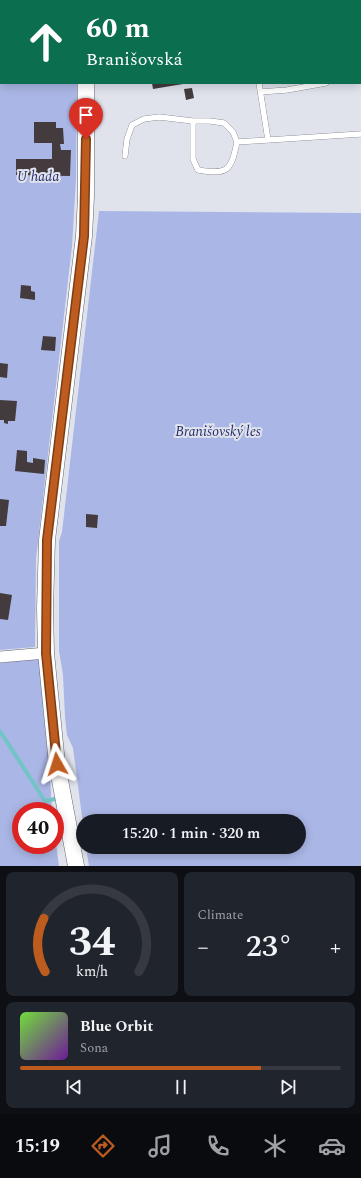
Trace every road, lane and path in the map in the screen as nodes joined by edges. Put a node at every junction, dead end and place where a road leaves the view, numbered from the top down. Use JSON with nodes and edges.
{"nodes":[{"id":1,"x":86,"y":84,"type":"edge"},
{"id":2,"x":259,"y":84,"type":"edge"},
{"id":3,"x":320,"y":84,"type":"edge"},
{"id":4,"x":260,"y":92,"type":"junction"},
{"id":5,"x":193,"y":121,"type":"junction"},
{"id":6,"x":361,"y":134,"type":"edge"},
{"id":7,"x":268,"y":140,"type":"junction"},
{"id":8,"x":237,"y":142,"type":"junction"},
{"id":9,"x":125,"y":156,"type":"dead end"},
{"id":10,"x":46,"y":653,"type":"junction"},
{"id":11,"x":0,"y":657,"type":"edge"},
{"id":12,"x":76,"y":866,"type":"edge"}],
"edges":[{"from":1,"to":10,"type":"street"},
{"from":2,"to":4,"type":"lane"},
{"from":3,"to":4,"type":"lane"},
{"from":4,"to":7,"type":"lane"},
{"from":5,"to":8,"type":"lane"},
{"from":5,"to":8,"type":"lane"},
{"from":5,"to":9,"type":"lane"},
{"from":6,"to":7,"type":"lane"},
{"from":7,"to":8,"type":"lane"},
{"from":10,"to":11,"type":"street"},
{"from":10,"to":12,"type":"street"}]}
